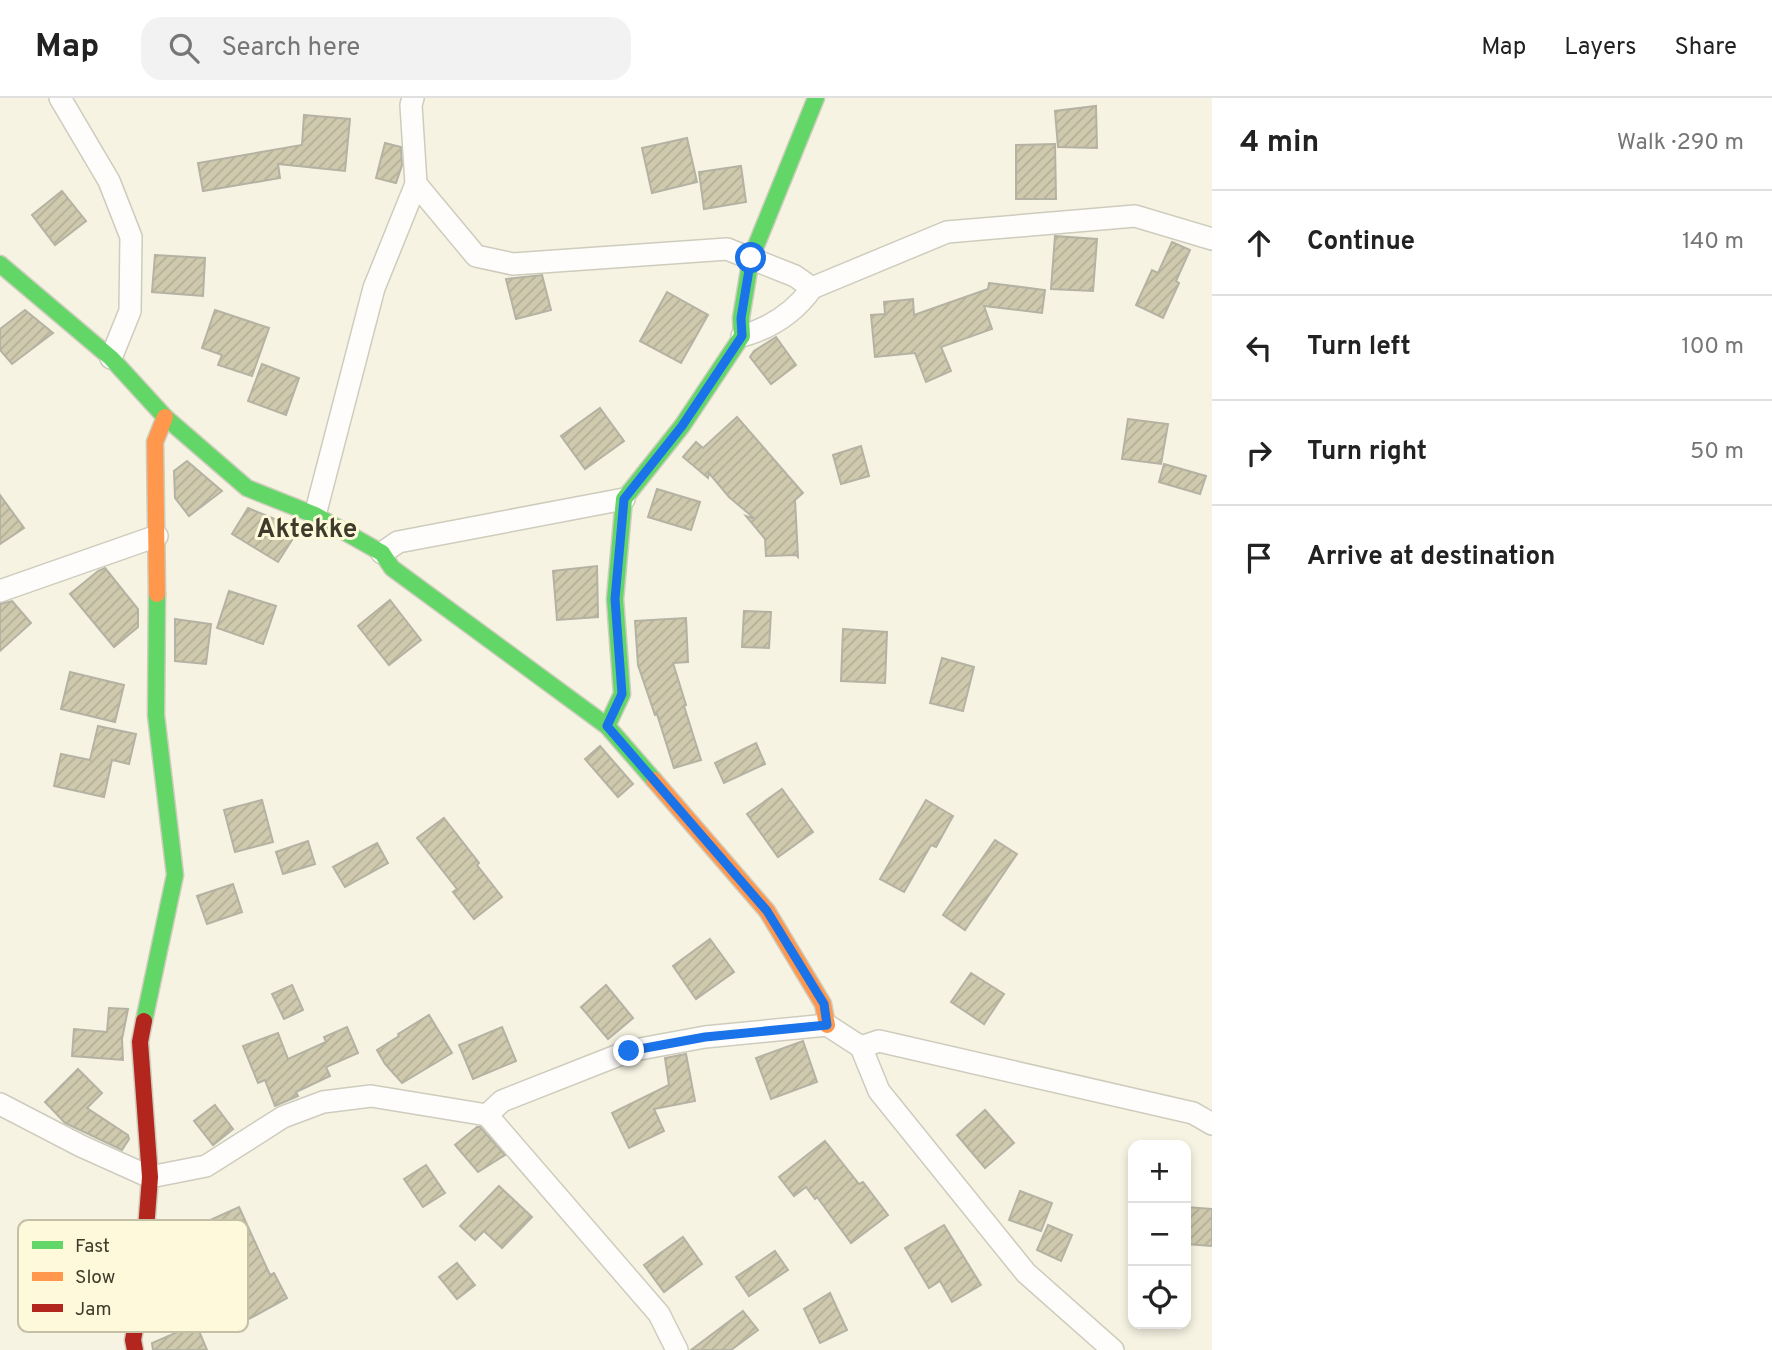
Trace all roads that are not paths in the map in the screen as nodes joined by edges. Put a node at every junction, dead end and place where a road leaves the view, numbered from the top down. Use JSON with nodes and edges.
{"nodes":[{"id":1,"x":60,"y":98,"type":"edge"},
{"id":2,"x":412,"y":98,"type":"edge"},
{"id":3,"x":816,"y":98,"type":"edge"},
{"id":4,"x":416,"y":184,"type":"junction"},
{"id":5,"x":1212,"y":239,"type":"edge"},
{"id":6,"x":751,"y":258,"type":"junction"},
{"id":7,"x":0,"y":264,"type":"edge"},
{"id":8,"x":812,"y":288,"type":"junction"},
{"id":9,"x":742,"y":336,"type":"junction"},
{"id":10,"x":111,"y":358,"type":"junction"},
{"id":11,"x":165,"y":417,"type":"junction"},
{"id":12,"x":624,"y":499,"type":"junction"},
{"id":13,"x":315,"y":516,"type":"junction"},
{"id":14,"x":157,"y":536,"type":"junction"},
{"id":15,"x":382,"y":553,"type":"junction"},
{"id":16,"x":0,"y":591,"type":"edge"},
{"id":17,"x":607,"y":726,"type":"junction"},
{"id":18,"x":827,"y":1025,"type":"junction"},
{"id":19,"x":861,"y":1047,"type":"junction"},
{"id":20,"x":0,"y":1104,"type":"edge"},
{"id":21,"x":486,"y":1115,"type":"junction"},
{"id":22,"x":1212,"y":1124,"type":"edge"},
{"id":23,"x":150,"y":1177,"type":"junction"},
{"id":24,"x":147,"y":1220,"type":"edge"},
{"id":25,"x":134,"y":1332,"type":"edge"},
{"id":26,"x":135,"y":1350,"type":"edge"},
{"id":27,"x":677,"y":1350,"type":"edge"},
{"id":28,"x":1113,"y":1350,"type":"edge"}],
"edges":[{"from":1,"to":10,"type":"street"},
{"from":2,"to":4,"type":"street"},
{"from":3,"to":6,"type":"street"},
{"from":4,"to":6,"type":"street"},
{"from":4,"to":13,"type":"street"},
{"from":5,"to":8,"type":"street"},
{"from":6,"to":8,"type":"street"},
{"from":6,"to":9,"type":"street"},
{"from":7,"to":10,"type":"street"},
{"from":8,"to":9,"type":"street"},
{"from":9,"to":12,"type":"street"},
{"from":10,"to":11,"type":"street"},
{"from":11,"to":13,"type":"street"},
{"from":11,"to":14,"type":"street"},
{"from":12,"to":15,"type":"street"},
{"from":12,"to":17,"type":"street"},
{"from":13,"to":15,"type":"street"},
{"from":14,"to":16,"type":"street"},
{"from":14,"to":23,"type":"street"},
{"from":15,"to":17,"type":"street"},
{"from":17,"to":18,"type":"street"},
{"from":18,"to":19,"type":"street"},
{"from":18,"to":21,"type":"street"},
{"from":19,"to":22,"type":"street"},
{"from":19,"to":28,"type":"street"},
{"from":20,"to":23,"type":"street"},
{"from":21,"to":23,"type":"street"},
{"from":21,"to":27,"type":"street"},
{"from":23,"to":24,"type":"street"},
{"from":25,"to":26,"type":"street"}]}
